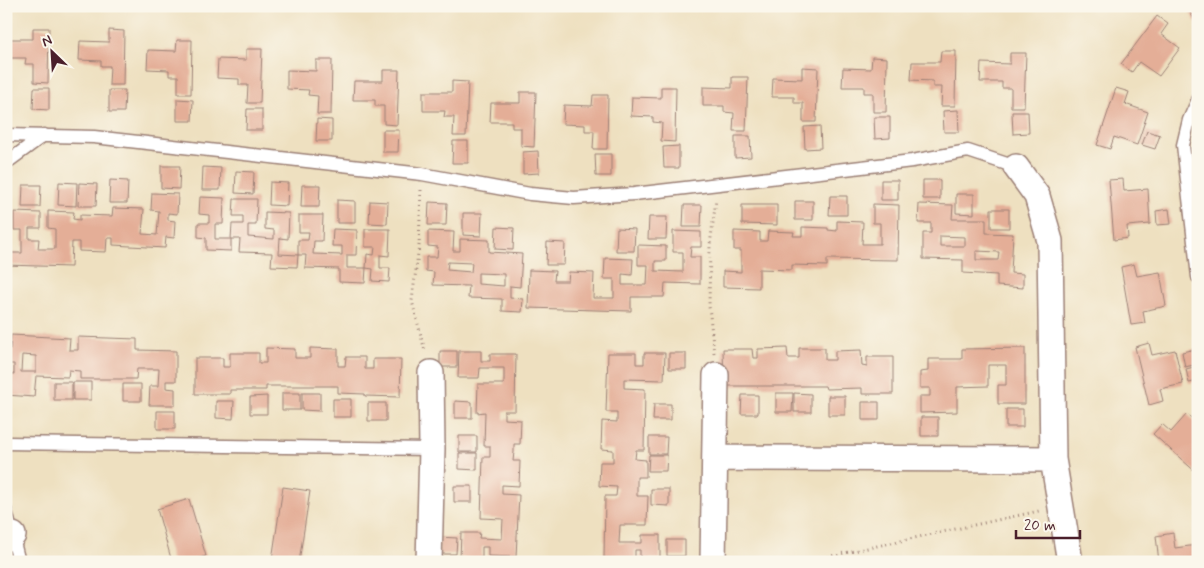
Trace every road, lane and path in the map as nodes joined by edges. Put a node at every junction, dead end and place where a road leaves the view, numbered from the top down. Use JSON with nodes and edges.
{"nodes":[{"id":1,"x":1198,"y":100,"type":"edge"},
{"id":2,"x":6,"y":135,"type":"edge"},
{"id":3,"x":44,"y":136,"type":"junction"},
{"id":4,"x":1198,"y":154,"type":"edge"},
{"id":5,"x":6,"y":163,"type":"edge"},
{"id":6,"x":1016,"y":167,"type":"joint"},
{"id":7,"x":422,"y":174,"type":"junction"},
{"id":8,"x":1188,"y":180,"type":"junction"},
{"id":9,"x":719,"y":184,"type":"junction"},
{"id":10,"x":1197,"y":260,"type":"edge"},
{"id":11,"x":1198,"y":277,"type":"edge"},
{"id":12,"x":431,"y":373,"type":"joint"},
{"id":13,"x":716,"y":376,"type":"joint"},
{"id":14,"x":6,"y":443,"type":"edge"},
{"id":15,"x":432,"y":448,"type":"junction"},
{"id":16,"x":715,"y":458,"type":"junction"},
{"id":17,"x":1053,"y":459,"type":"junction"},
{"id":18,"x":1061,"y":506,"type":"junction"},
{"id":19,"x":6,"y":511,"type":"edge"},
{"id":20,"x":10,"y":536,"type":"edge"},
{"id":21,"x":19,"y":562,"type":"edge"},
{"id":22,"x":429,"y":562,"type":"edge"},
{"id":23,"x":713,"y":562,"type":"edge"},
{"id":24,"x":803,"y":562,"type":"edge"},
{"id":25,"x":1070,"y":562,"type":"edge"}],
"edges":[{"from":1,"to":8,"type":"lane"},
{"from":2,"to":3,"type":"lane"},
{"from":3,"to":5,"type":"lane"},
{"from":3,"to":7,"type":"lane"},
{"from":4,"to":8,"type":"lane"},
{"from":6,"to":9,"type":"lane"},
{"from":6,"to":17,"type":"street"},
{"from":7,"to":9,"type":"lane"},
{"from":7,"to":12,"type":"path"},
{"from":8,"to":10,"type":"lane"},
{"from":9,"to":13,"type":"path"},
{"from":10,"to":11,"type":"lane"},
{"from":12,"to":15,"type":"street"},
{"from":13,"to":16,"type":"street"},
{"from":14,"to":15,"type":"lane"},
{"from":15,"to":22,"type":"street"},
{"from":16,"to":17,"type":"street"},
{"from":16,"to":23,"type":"street"},
{"from":17,"to":18,"type":"street"},
{"from":18,"to":24,"type":"path"},
{"from":18,"to":25,"type":"street"},
{"from":19,"to":20,"type":"lane"},
{"from":20,"to":21,"type":"lane"}]}
